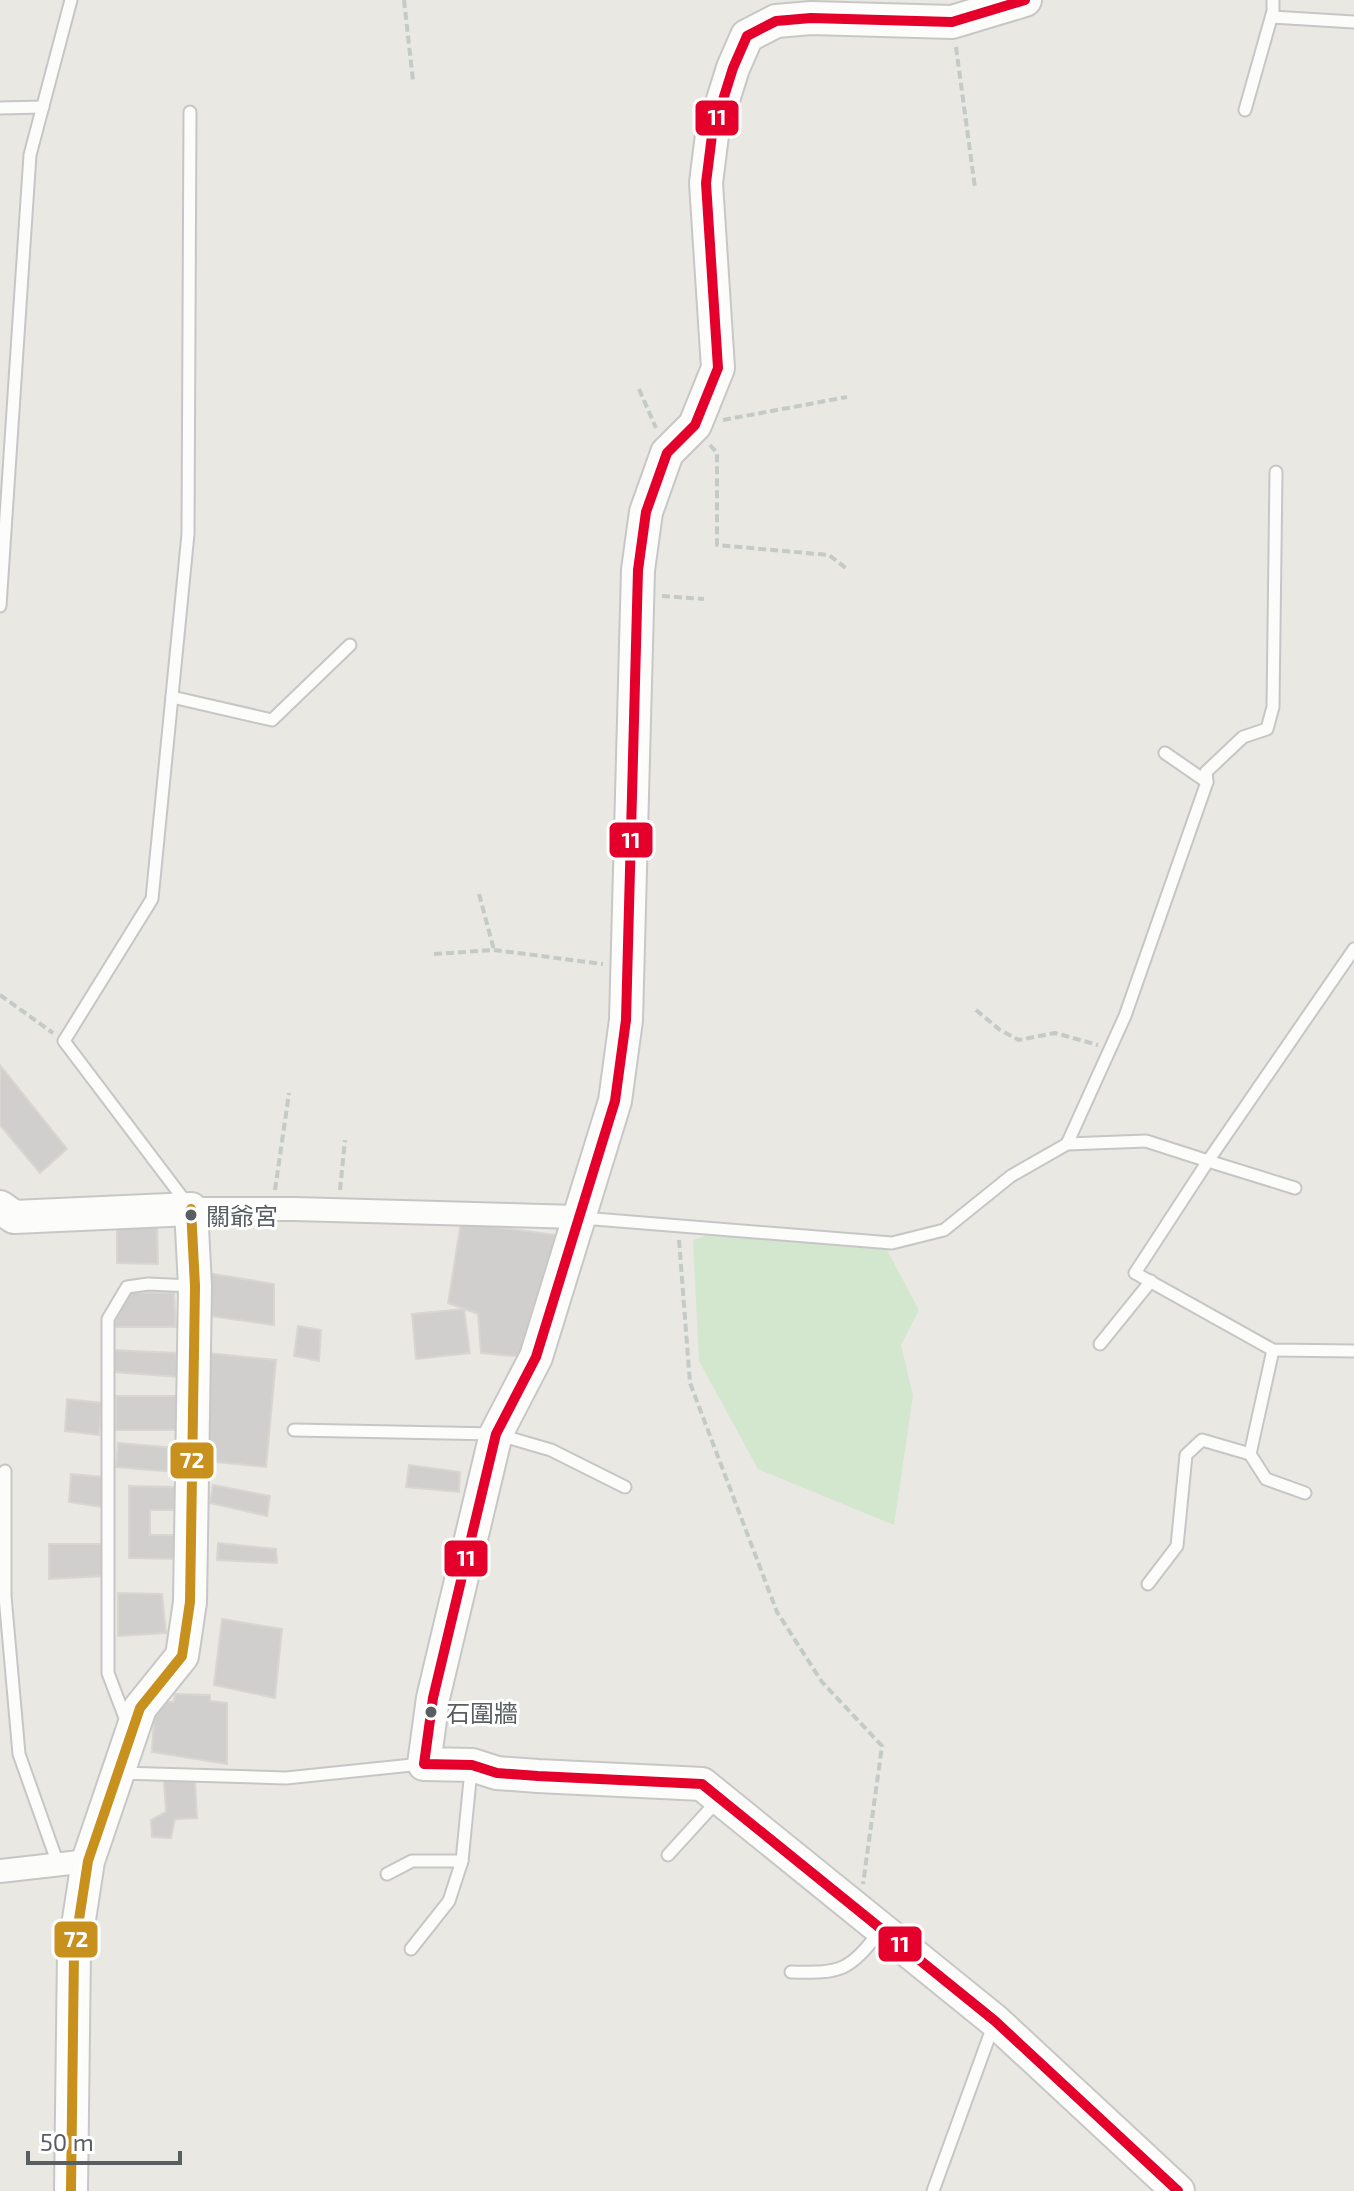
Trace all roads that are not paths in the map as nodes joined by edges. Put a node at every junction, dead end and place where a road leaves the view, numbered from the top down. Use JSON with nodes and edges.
{"nodes":[{"id":1,"x":71,"y":0,"type":"edge"},
{"id":2,"x":1025,"y":0,"type":"edge"},
{"id":3,"x":1273,"y":0,"type":"edge"},
{"id":4,"x":1272,"y":17,"type":"junction"},
{"id":5,"x":1354,"y":22,"type":"edge"},
{"id":6,"x":43,"y":107,"type":"junction"},
{"id":7,"x":0,"y":108,"type":"edge"},
{"id":8,"x":1245,"y":110,"type":"dead end"},
{"id":9,"x":190,"y":112,"type":"dead end"},
{"id":10,"x":1276,"y":472,"type":"dead end"},
{"id":11,"x":0,"y":606,"type":"edge"},
{"id":12,"x":350,"y":645,"type":"dead end"},
{"id":13,"x":172,"y":697,"type":"junction"},
{"id":14,"x":1165,"y":753,"type":"dead end"},
{"id":15,"x":1207,"y":782,"type":"junction"},
{"id":16,"x":1354,"y":949,"type":"edge"},
{"id":17,"x":1067,"y":1144,"type":"junction"},
{"id":18,"x":1208,"y":1161,"type":"junction"},
{"id":19,"x":1295,"y":1188,"type":"dead end"},
{"id":20,"x":0,"y":1207,"type":"edge"},
{"id":21,"x":191,"y":1209,"type":"junction"},
{"id":22,"x":577,"y":1217,"type":"junction"},
{"id":23,"x":1151,"y":1281,"type":"junction"},
{"id":24,"x":195,"y":1286,"type":"junction"},
{"id":25,"x":1100,"y":1344,"type":"dead end"},
{"id":26,"x":1273,"y":1350,"type":"junction"},
{"id":27,"x":1354,"y":1351,"type":"edge"},
{"id":28,"x":294,"y":1430,"type":"dead end"},
{"id":29,"x":496,"y":1434,"type":"junction"},
{"id":30,"x":1250,"y":1454,"type":"junction"},
{"id":31,"x":5,"y":1471,"type":"dead end"},
{"id":32,"x":625,"y":1487,"type":"dead end"},
{"id":33,"x":1305,"y":1493,"type":"dead end"},
{"id":34,"x":1148,"y":1584,"type":"dead end"},
{"id":35,"x":132,"y":1735,"type":"junction"},
{"id":36,"x":424,"y":1764,"type":"junction"},
{"id":37,"x":472,"y":1765,"type":"junction"},
{"id":38,"x":120,"y":1773,"type":"junction"},
{"id":39,"x":720,"y":1798,"type":"junction"},
{"id":40,"x":668,"y":1855,"type":"dead end"},
{"id":41,"x":462,"y":1861,"type":"junction"},
{"id":42,"x":73,"y":1862,"type":"junction"},
{"id":43,"x":0,"y":1871,"type":"edge"},
{"id":44,"x":387,"y":1874,"type":"dead end"},
{"id":45,"x":871,"y":1920,"type":"junction"},
{"id":46,"x":411,"y":1949,"type":"dead end"},
{"id":47,"x":791,"y":1972,"type":"dead end"},
{"id":48,"x":995,"y":2021,"type":"junction"},
{"id":49,"x":71,"y":2191,"type":"edge"},
{"id":50,"x":933,"y":2191,"type":"edge"},
{"id":51,"x":1178,"y":2191,"type":"edge"}],
"edges":[{"from":1,"to":6,"type":"lane"},
{"from":2,"to":22,"type":"street"},
{"from":3,"to":4,"type":"lane"},
{"from":4,"to":5,"type":"lane"},
{"from":4,"to":8,"type":"lane"},
{"from":6,"to":7,"type":"lane"},
{"from":6,"to":11,"type":"lane"},
{"from":9,"to":13,"type":"lane"},
{"from":10,"to":15,"type":"lane"},
{"from":12,"to":13,"type":"lane"},
{"from":13,"to":21,"type":"lane"},
{"from":14,"to":15,"type":"lane"},
{"from":15,"to":17,"type":"lane"},
{"from":16,"to":18,"type":"lane"},
{"from":17,"to":18,"type":"lane"},
{"from":17,"to":22,"type":"lane"},
{"from":18,"to":19,"type":"lane"},
{"from":18,"to":23,"type":"lane"},
{"from":20,"to":21,"type":"street"},
{"from":21,"to":22,"type":"street"},
{"from":21,"to":24,"type":"street"},
{"from":22,"to":29,"type":"street"},
{"from":23,"to":25,"type":"lane"},
{"from":23,"to":26,"type":"lane"},
{"from":24,"to":35,"type":"street"},
{"from":24,"to":35,"type":"lane"},
{"from":26,"to":27,"type":"lane"},
{"from":26,"to":30,"type":"lane"},
{"from":28,"to":29,"type":"lane"},
{"from":29,"to":32,"type":"lane"},
{"from":29,"to":36,"type":"street"},
{"from":30,"to":33,"type":"lane"},
{"from":30,"to":34,"type":"lane"},
{"from":31,"to":42,"type":"lane"},
{"from":35,"to":38,"type":"street"},
{"from":36,"to":37,"type":"street"},
{"from":36,"to":38,"type":"lane"},
{"from":37,"to":39,"type":"street"},
{"from":37,"to":41,"type":"lane"},
{"from":38,"to":42,"type":"street"},
{"from":39,"to":40,"type":"lane"},
{"from":39,"to":45,"type":"street"},
{"from":41,"to":44,"type":"lane"},
{"from":41,"to":46,"type":"lane"},
{"from":42,"to":43,"type":"street"},
{"from":42,"to":49,"type":"street"},
{"from":45,"to":47,"type":"lane"},
{"from":45,"to":48,"type":"street"},
{"from":48,"to":50,"type":"lane"},
{"from":48,"to":51,"type":"street"}]}
